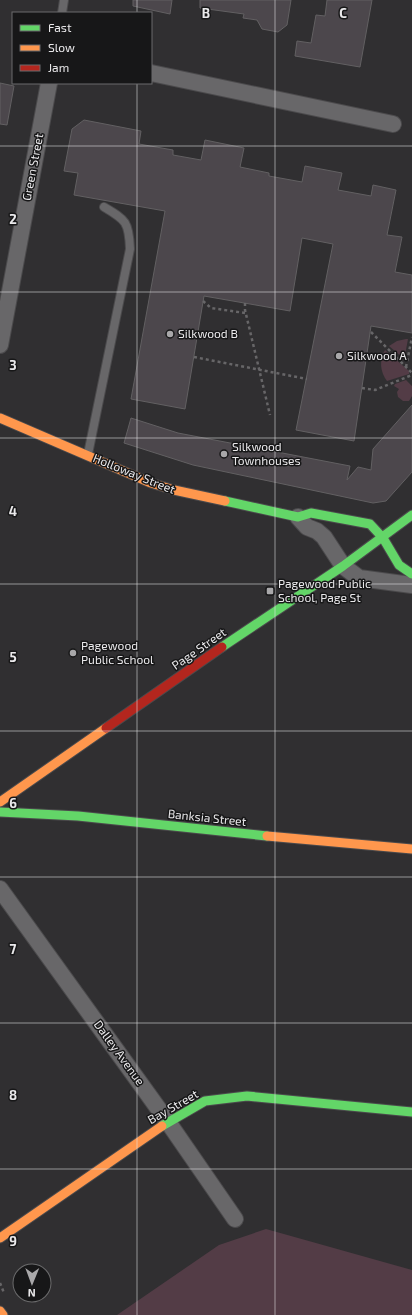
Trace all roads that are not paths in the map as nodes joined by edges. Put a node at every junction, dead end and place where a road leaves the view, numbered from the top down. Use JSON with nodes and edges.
{"nodes":[{"id":1,"x":64,"y":0,"type":"edge"},
{"id":2,"x":62,"y":12,"type":"edge"},
{"id":3,"x":152,"y":73,"type":"edge"},
{"id":4,"x":48,"y":84,"type":"edge"},
{"id":5,"x":393,"y":124,"type":"dead end"},
{"id":6,"x":104,"y":207,"type":"dead end"},
{"id":7,"x":0,"y":345,"type":"edge"},
{"id":8,"x":0,"y":418,"type":"edge"},
{"id":9,"x":87,"y":455,"type":"junction"},
{"id":10,"x":412,"y":515,"type":"edge"},
{"id":11,"x":298,"y":518,"type":"junction"},
{"id":12,"x":383,"y":538,"type":"junction"},
{"id":13,"x":343,"y":566,"type":"junction"},
{"id":14,"x":412,"y":574,"type":"edge"},
{"id":15,"x":412,"y":585,"type":"edge"},
{"id":16,"x":0,"y":802,"type":"edge"},
{"id":17,"x":0,"y":812,"type":"edge"},
{"id":18,"x":412,"y":849,"type":"edge"},
{"id":19,"x":0,"y":889,"type":"edge"},
{"id":20,"x":412,"y":1112,"type":"edge"},
{"id":21,"x":168,"y":1122,"type":"junction"},
{"id":22,"x":235,"y":1219,"type":"dead end"},
{"id":23,"x":0,"y":1238,"type":"edge"},
{"id":24,"x":0,"y":1311,"type":"edge"},
{"id":25,"x":3,"y":1315,"type":"edge"}],
"edges":[{"from":1,"to":2,"type":"lane"},
{"from":3,"to":5,"type":"street"},
{"from":4,"to":7,"type":"street","name":"Green Street"},
{"from":6,"to":9,"type":"lane"},
{"from":8,"to":9,"type":"street","name":"Holloway Street"},
{"from":9,"to":11,"type":"street","name":"Holloway Street"},
{"from":10,"to":12,"type":"street","name":"Page Street"},
{"from":11,"to":12,"type":"street","name":"Holloway Street"},
{"from":11,"to":13,"type":"street","name":"Holloway Street"},
{"from":12,"to":13,"type":"street","name":"Page Street"},
{"from":12,"to":14,"type":"street","name":"Holloway Street"},
{"from":13,"to":15,"type":"street","name":"Holloway Street"},
{"from":13,"to":16,"type":"street","name":"Page Street"},
{"from":17,"to":18,"type":"street","name":"Banksia Street"},
{"from":19,"to":21,"type":"street","name":"Dalley Avenue"},
{"from":20,"to":21,"type":"street","name":"Bay Street"},
{"from":21,"to":22,"type":"street","name":"Dalley Avenue"},
{"from":21,"to":23,"type":"street","name":"Bay Street"},
{"from":24,"to":25,"type":"street"}]}
